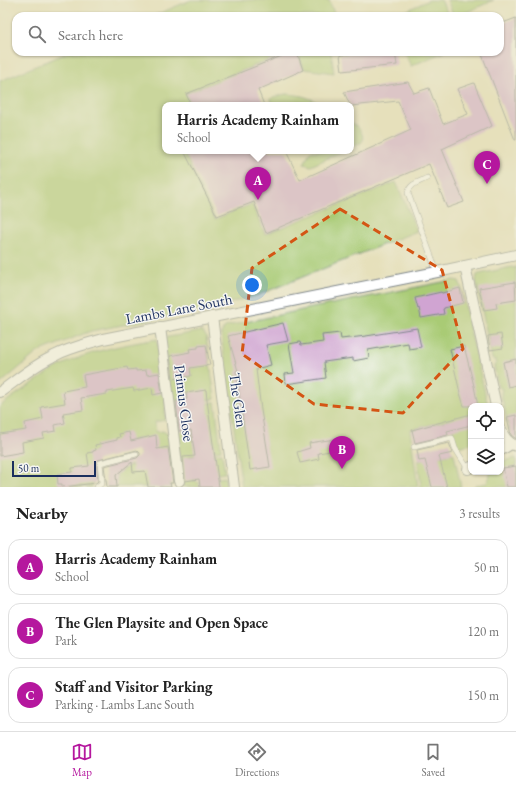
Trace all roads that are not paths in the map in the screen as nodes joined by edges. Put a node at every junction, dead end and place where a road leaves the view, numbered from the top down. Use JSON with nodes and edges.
{"nodes":[{"id":1,"x":427,"y":178,"type":"dead end"},
{"id":2,"x":516,"y":255,"type":"edge"},
{"id":3,"x":465,"y":266,"type":"junction"},
{"id":4,"x":437,"y":272,"type":"junction"},
{"id":5,"x":212,"y":317,"type":"junction"},
{"id":6,"x":160,"y":328,"type":"junction"},
{"id":7,"x":0,"y":392,"type":"edge"},
{"id":8,"x":495,"y":403,"type":"edge"},
{"id":9,"x":504,"y":436,"type":"edge"},
{"id":10,"x":514,"y":445,"type":"edge"},
{"id":11,"x":414,"y":446,"type":"dead end"},
{"id":12,"x":504,"y":449,"type":"edge"},
{"id":13,"x":136,"y":454,"type":"dead end"},
{"id":14,"x":468,"y":467,"type":"edge"},
{"id":15,"x":178,"y":482,"type":"dead end"},
{"id":16,"x":97,"y":487,"type":"edge"},
{"id":17,"x":234,"y":487,"type":"edge"}],
"edges":[{"from":1,"to":4,"type":"lane"},
{"from":2,"to":3,"type":"street","name":"Lambs Lane South"},
{"from":3,"to":4,"type":"street","name":"Lambs Lane South"},
{"from":3,"to":8,"type":"street"},
{"from":4,"to":5,"type":"street","name":"Lambs Lane South"},
{"from":5,"to":6,"type":"street","name":"Lambs Lane South"},
{"from":5,"to":17,"type":"street","name":"The Glen"},
{"from":6,"to":7,"type":"street","name":"Lambs Lane South"},
{"from":6,"to":15,"type":"street","name":"Primus Close"},
{"from":9,"to":10,"type":"street"},
{"from":10,"to":12,"type":"street"},
{"from":11,"to":14,"type":"lane"},
{"from":13,"to":16,"type":"lane"}]}
